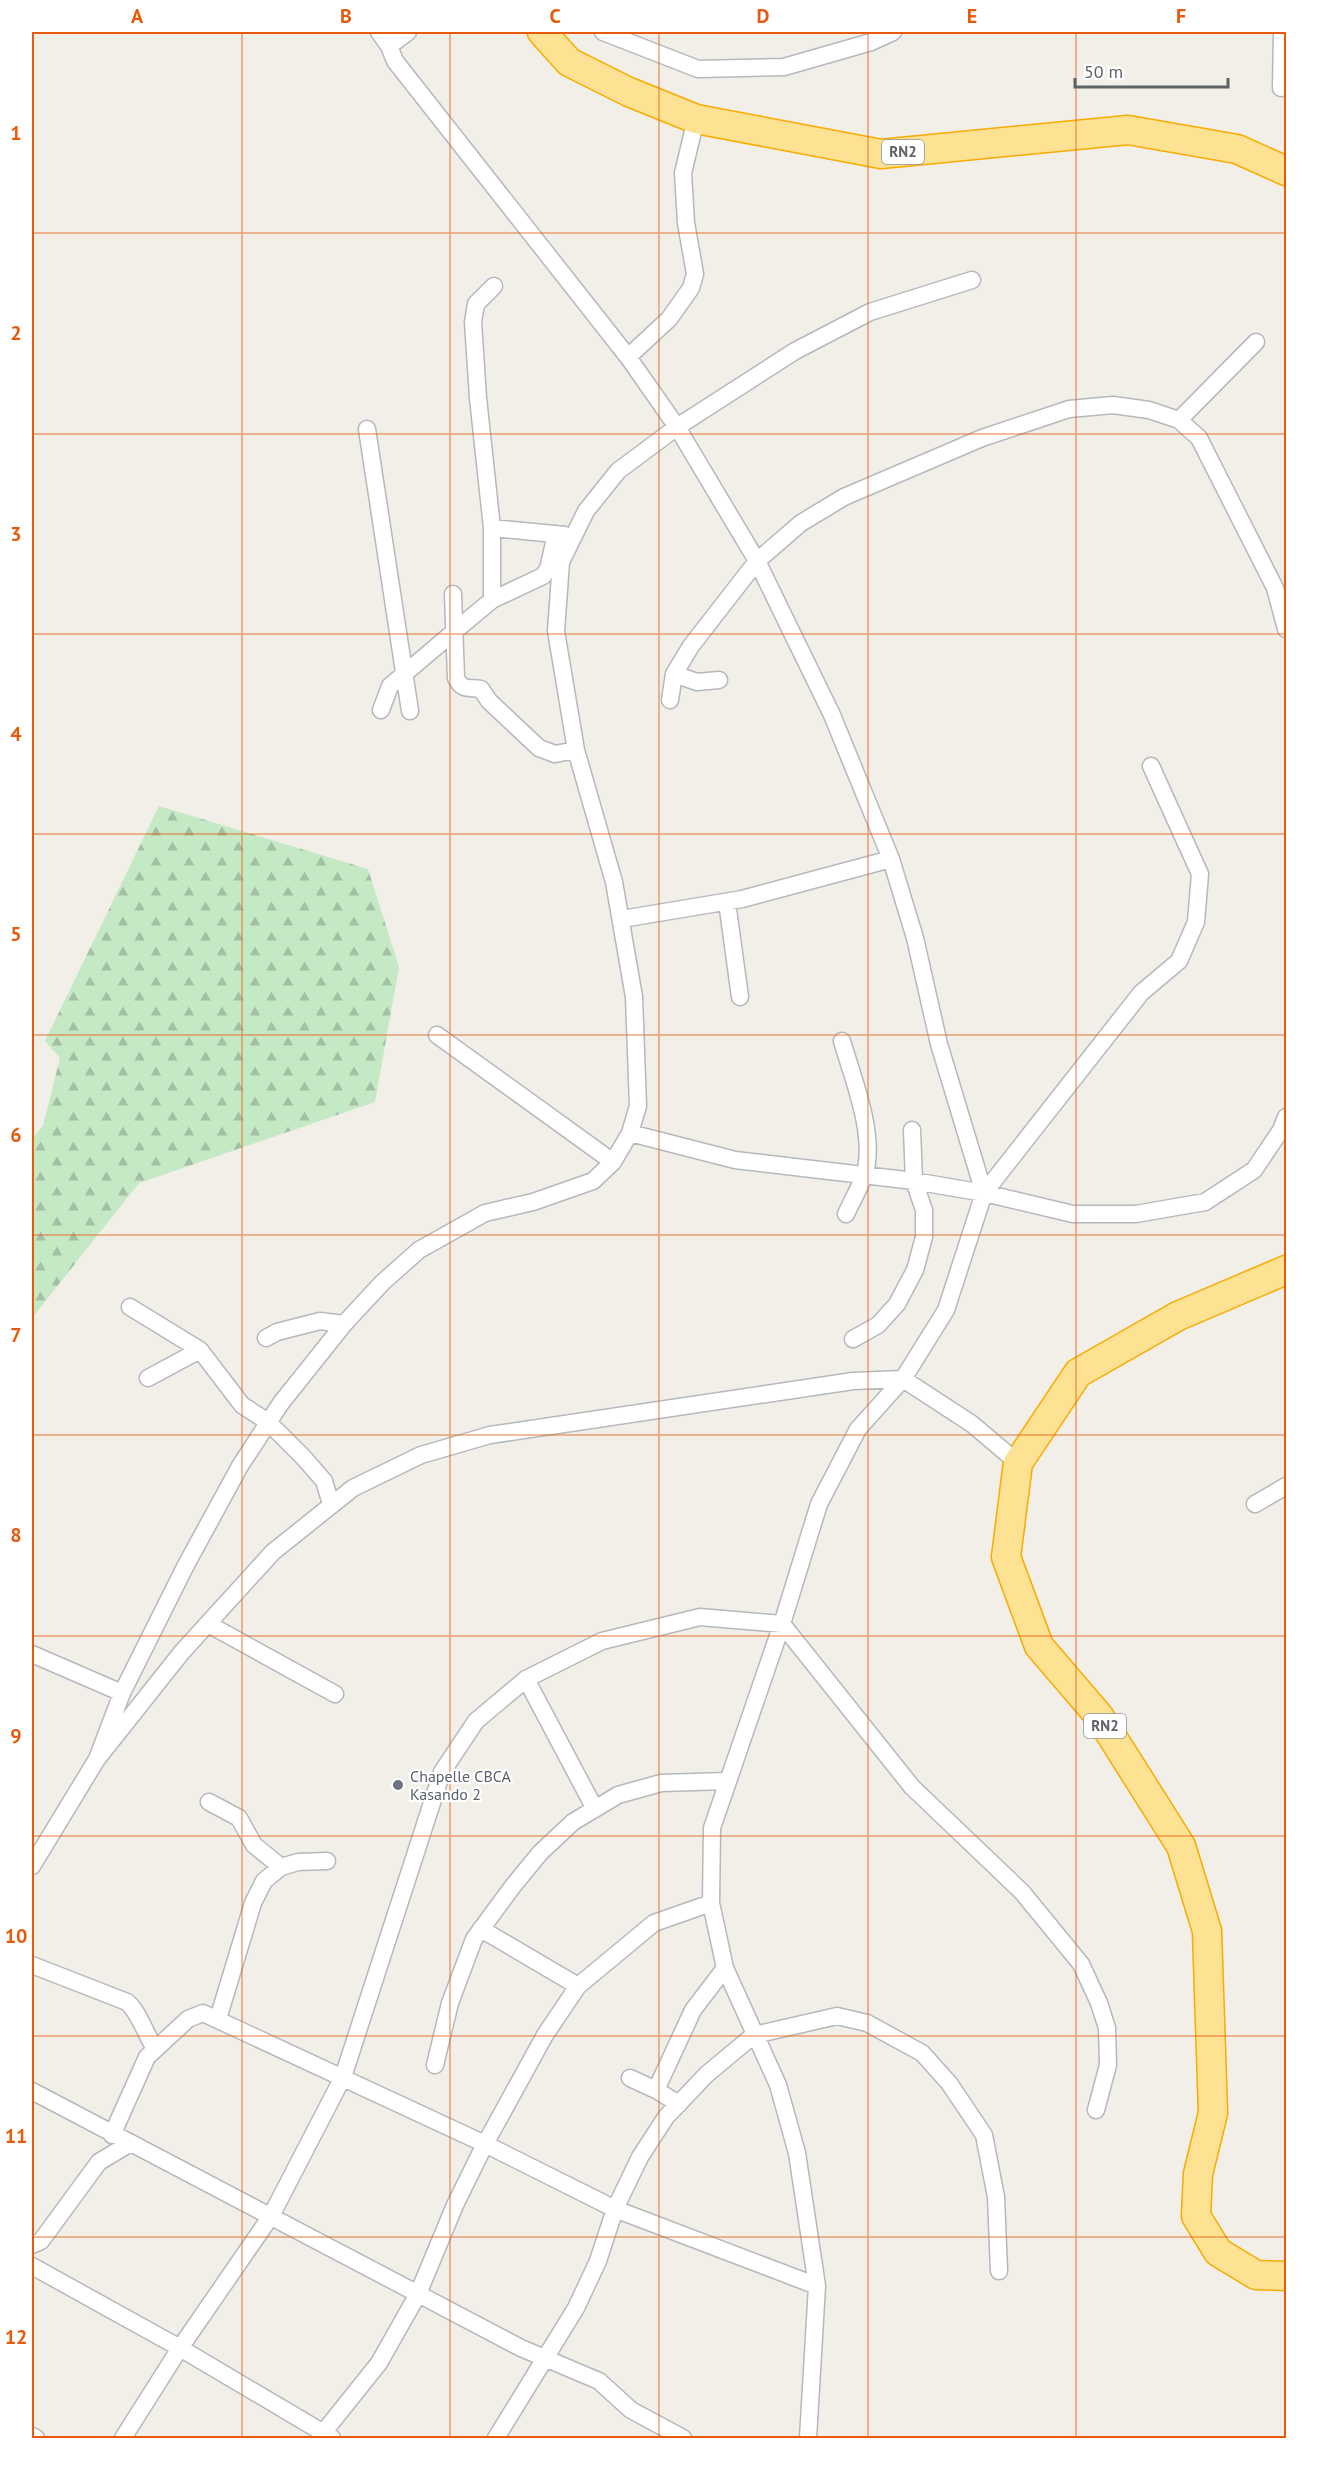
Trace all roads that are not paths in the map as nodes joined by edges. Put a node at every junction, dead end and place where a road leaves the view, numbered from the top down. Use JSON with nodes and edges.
{"nodes":[{"id":1,"x":379,"y":32,"type":"edge"},
{"id":2,"x":408,"y":32,"type":"edge"},
{"id":3,"x":542,"y":32,"type":"edge"},
{"id":4,"x":603,"y":32,"type":"edge"},
{"id":5,"x":893,"y":32,"type":"edge"},
{"id":6,"x":1282,"y":32,"type":"edge"},
{"id":7,"x":389,"y":46,"type":"junction"},
{"id":8,"x":1281,"y":88,"type":"dead end"},
{"id":9,"x":696,"y":119,"type":"junction"},
{"id":10,"x":1287,"y":171,"type":"edge"},
{"id":11,"x":972,"y":280,"type":"dead end"},
{"id":12,"x":494,"y":286,"type":"dead end"},
{"id":13,"x":1256,"y":342,"type":"dead end"},
{"id":14,"x":628,"y":357,"type":"junction"},
{"id":15,"x":1179,"y":420,"type":"junction"},
{"id":16,"x":677,"y":427,"type":"junction"},
{"id":17,"x":367,"y":429,"type":"dead end"},
{"id":18,"x":492,"y":528,"type":"junction"},
{"id":19,"x":556,"y":534,"type":"junction"},
{"id":20,"x":575,"y":536,"type":"junction"},
{"id":21,"x":757,"y":561,"type":"junction"},
{"id":22,"x":453,"y":594,"type":"dead end"},
{"id":23,"x":492,"y":600,"type":"junction"},
{"id":24,"x":1287,"y":629,"type":"edge"},
{"id":25,"x":456,"y":630,"type":"junction"},
{"id":26,"x":404,"y":673,"type":"junction"},
{"id":27,"x":674,"y":674,"type":"junction"},
{"id":28,"x":719,"y":681,"type":"dead end"},
{"id":29,"x":670,"y":700,"type":"dead end"},
{"id":30,"x":381,"y":710,"type":"dead end"},
{"id":31,"x":410,"y":711,"type":"dead end"},
{"id":32,"x":576,"y":750,"type":"junction"},
{"id":33,"x":1151,"y":766,"type":"dead end"},
{"id":34,"x":891,"y":859,"type":"junction"},
{"id":35,"x":727,"y":902,"type":"junction"},
{"id":36,"x":622,"y":919,"type":"junction"},
{"id":37,"x":740,"y":997,"type":"dead end"},
{"id":38,"x":437,"y":1035,"type":"dead end"},
{"id":39,"x":842,"y":1041,"type":"dead end"},
{"id":40,"x":1287,"y":1117,"type":"edge"},
{"id":41,"x":912,"y":1130,"type":"dead end"},
{"id":42,"x":630,"y":1134,"type":"junction"},
{"id":43,"x":613,"y":1162,"type":"junction"},
{"id":44,"x":864,"y":1175,"type":"junction"},
{"id":45,"x":914,"y":1181,"type":"junction"},
{"id":46,"x":984,"y":1193,"type":"junction"},
{"id":47,"x":846,"y":1214,"type":"dead end"},
{"id":48,"x":1287,"y":1270,"type":"edge"},
{"id":49,"x":130,"y":1307,"type":"dead end"},
{"id":50,"x":344,"y":1324,"type":"junction"},
{"id":51,"x":266,"y":1338,"type":"dead end"},
{"id":52,"x":853,"y":1339,"type":"dead end"},
{"id":53,"x":200,"y":1350,"type":"junction"},
{"id":54,"x":148,"y":1378,"type":"dead end"},
{"id":55,"x":903,"y":1379,"type":"junction"},
{"id":56,"x":268,"y":1422,"type":"junction"},
{"id":57,"x":1018,"y":1463,"type":"junction"},
{"id":58,"x":1287,"y":1486,"type":"edge"},
{"id":59,"x":331,"y":1503,"type":"junction"},
{"id":60,"x":1255,"y":1504,"type":"dead end"},
{"id":61,"x":208,"y":1624,"type":"junction"},
{"id":62,"x":782,"y":1624,"type":"junction"},
{"id":63,"x":32,"y":1654,"type":"edge"},
{"id":64,"x":526,"y":1679,"type":"junction"},
{"id":65,"x":122,"y":1694,"type":"junction"},
{"id":66,"x":335,"y":1694,"type":"dead end"},
{"id":67,"x":97,"y":1759,"type":"junction"},
{"id":68,"x":727,"y":1781,"type":"junction"},
{"id":69,"x":209,"y":1802,"type":"dead end"},
{"id":70,"x":595,"y":1809,"type":"junction"},
{"id":71,"x":327,"y":1861,"type":"dead end"},
{"id":72,"x":32,"y":1866,"type":"edge"},
{"id":73,"x":281,"y":1867,"type":"junction"},
{"id":74,"x":711,"y":1904,"type":"junction"},
{"id":75,"x":481,"y":1929,"type":"junction"},
{"id":76,"x":32,"y":1965,"type":"edge"},
{"id":77,"x":725,"y":1968,"type":"junction"},
{"id":78,"x":578,"y":1986,"type":"junction"},
{"id":79,"x":218,"y":2019,"type":"junction"},
{"id":80,"x":754,"y":2035,"type":"junction"},
{"id":81,"x":155,"y":2049,"type":"junction"},
{"id":82,"x":435,"y":2065,"type":"dead end"},
{"id":83,"x":343,"y":2077,"type":"junction"},
{"id":84,"x":630,"y":2078,"type":"dead end"},
{"id":85,"x":656,"y":2090,"type":"junction"},
{"id":86,"x":32,"y":2091,"type":"edge"},
{"id":87,"x":679,"y":2104,"type":"junction"},
{"id":88,"x":1096,"y":2110,"type":"dead end"},
{"id":89,"x":112,"y":2135,"type":"junction"},
{"id":90,"x":129,"y":2144,"type":"junction"},
{"id":91,"x":485,"y":2144,"type":"junction"},
{"id":92,"x":615,"y":2209,"type":"junction"},
{"id":93,"x":271,"y":2216,"type":"junction"},
{"id":94,"x":32,"y":2245,"type":"edge"},
{"id":95,"x":32,"y":2266,"type":"edge"},
{"id":96,"x":999,"y":2271,"type":"dead end"},
{"id":97,"x":1287,"y":2276,"type":"edge"},
{"id":98,"x":817,"y":2286,"type":"junction"},
{"id":99,"x":418,"y":2294,"type":"junction"},
{"id":100,"x":180,"y":2348,"type":"junction"},
{"id":101,"x":545,"y":2359,"type":"junction"},
{"id":102,"x":804,"y":2435,"type":"edge"},
{"id":103,"x":32,"y":2436,"type":"edge"},
{"id":104,"x":325,"y":2436,"type":"edge"},
{"id":105,"x":36,"y":2439,"type":"edge"},
{"id":106,"x":123,"y":2439,"type":"edge"},
{"id":107,"x":496,"y":2439,"type":"edge"},
{"id":108,"x":683,"y":2439,"type":"edge"}],
"edges":[{"from":1,"to":7,"type":"street"},
{"from":2,"to":7,"type":"street"},
{"from":3,"to":9,"type":"highway","number":"RN2"},
{"from":4,"to":5,"type":"street"},
{"from":6,"to":8,"type":"street"},
{"from":7,"to":14,"type":"street"},
{"from":9,"to":10,"type":"highway","number":"RN2"},
{"from":9,"to":14,"type":"street"},
{"from":11,"to":16,"type":"street"},
{"from":12,"to":18,"type":"street"},
{"from":13,"to":15,"type":"street"},
{"from":14,"to":16,"type":"street"},
{"from":15,"to":21,"type":"street"},
{"from":15,"to":24,"type":"street"},
{"from":16,"to":20,"type":"street"},
{"from":16,"to":21,"type":"street"},
{"from":17,"to":26,"type":"street"},
{"from":18,"to":19,"type":"street"},
{"from":18,"to":23,"type":"street"},
{"from":19,"to":20,"type":"street"},
{"from":19,"to":23,"type":"street"},
{"from":20,"to":32,"type":"street"},
{"from":21,"to":27,"type":"street"},
{"from":21,"to":34,"type":"street"},
{"from":22,"to":25,"type":"street"},
{"from":23,"to":25,"type":"street"},
{"from":25,"to":26,"type":"street"},
{"from":25,"to":32,"type":"street"},
{"from":26,"to":30,"type":"street"},
{"from":26,"to":31,"type":"street"},
{"from":27,"to":28,"type":"street"},
{"from":27,"to":29,"type":"street"},
{"from":32,"to":36,"type":"street"},
{"from":33,"to":46,"type":"street"},
{"from":34,"to":35,"type":"street"},
{"from":34,"to":46,"type":"street"},
{"from":35,"to":36,"type":"street"},
{"from":35,"to":37,"type":"street"},
{"from":36,"to":42,"type":"street"},
{"from":38,"to":43,"type":"street"},
{"from":39,"to":44,"type":"street"},
{"from":40,"to":46,"type":"street"},
{"from":41,"to":45,"type":"street"},
{"from":42,"to":43,"type":"street"},
{"from":42,"to":44,"type":"street"},
{"from":43,"to":50,"type":"street"},
{"from":44,"to":45,"type":"street"},
{"from":44,"to":47,"type":"street"},
{"from":45,"to":46,"type":"street"},
{"from":45,"to":52,"type":"street"},
{"from":46,"to":55,"type":"street"},
{"from":48,"to":57,"type":"highway","number":"RN2"},
{"from":49,"to":53,"type":"street"},
{"from":50,"to":51,"type":"street"},
{"from":50,"to":56,"type":"street"},
{"from":53,"to":54,"type":"street"},
{"from":53,"to":56,"type":"street"},
{"from":55,"to":57,"type":"street"},
{"from":55,"to":59,"type":"street"},
{"from":55,"to":62,"type":"street"},
{"from":56,"to":59,"type":"street"},
{"from":56,"to":65,"type":"street"},
{"from":57,"to":97,"type":"highway","number":"RN2"},
{"from":58,"to":60,"type":"street"},
{"from":59,"to":61,"type":"street"},
{"from":61,"to":66,"type":"street"},
{"from":61,"to":67,"type":"street"},
{"from":62,"to":64,"type":"street"},
{"from":62,"to":68,"type":"street"},
{"from":62,"to":88,"type":"street"},
{"from":63,"to":65,"type":"street"},
{"from":64,"to":70,"type":"street"},
{"from":64,"to":83,"type":"street"},
{"from":65,"to":67,"type":"street"},
{"from":67,"to":72,"type":"street"},
{"from":68,"to":70,"type":"street"},
{"from":68,"to":74,"type":"street"},
{"from":69,"to":73,"type":"street"},
{"from":70,"to":75,"type":"street"},
{"from":71,"to":73,"type":"street"},
{"from":73,"to":79,"type":"street"},
{"from":74,"to":77,"type":"street"},
{"from":74,"to":78,"type":"street"},
{"from":75,"to":78,"type":"street"},
{"from":75,"to":82,"type":"street"},
{"from":76,"to":81,"type":"street"},
{"from":77,"to":80,"type":"street"},
{"from":77,"to":85,"type":"street"},
{"from":78,"to":91,"type":"street"},
{"from":79,"to":81,"type":"street"},
{"from":79,"to":83,"type":"street"},
{"from":80,"to":87,"type":"street"},
{"from":80,"to":96,"type":"street"},
{"from":80,"to":98,"type":"street"},
{"from":81,"to":89,"type":"street"},
{"from":83,"to":91,"type":"street"},
{"from":83,"to":93,"type":"street"},
{"from":84,"to":85,"type":"street"},
{"from":85,"to":87,"type":"street"},
{"from":86,"to":89,"type":"street"},
{"from":87,"to":92,"type":"street"},
{"from":89,"to":90,"type":"street"},
{"from":90,"to":93,"type":"street"},
{"from":90,"to":94,"type":"street"},
{"from":91,"to":92,"type":"street"},
{"from":91,"to":99,"type":"street"},
{"from":92,"to":98,"type":"street"},
{"from":92,"to":101,"type":"street"},
{"from":93,"to":99,"type":"street"},
{"from":93,"to":100,"type":"street"},
{"from":95,"to":100,"type":"street"},
{"from":98,"to":102,"type":"street"},
{"from":99,"to":101,"type":"street"},
{"from":99,"to":104,"type":"street"},
{"from":100,"to":104,"type":"street"},
{"from":100,"to":106,"type":"street"},
{"from":101,"to":107,"type":"street"},
{"from":101,"to":108,"type":"street"},
{"from":103,"to":105,"type":"street"}]}
